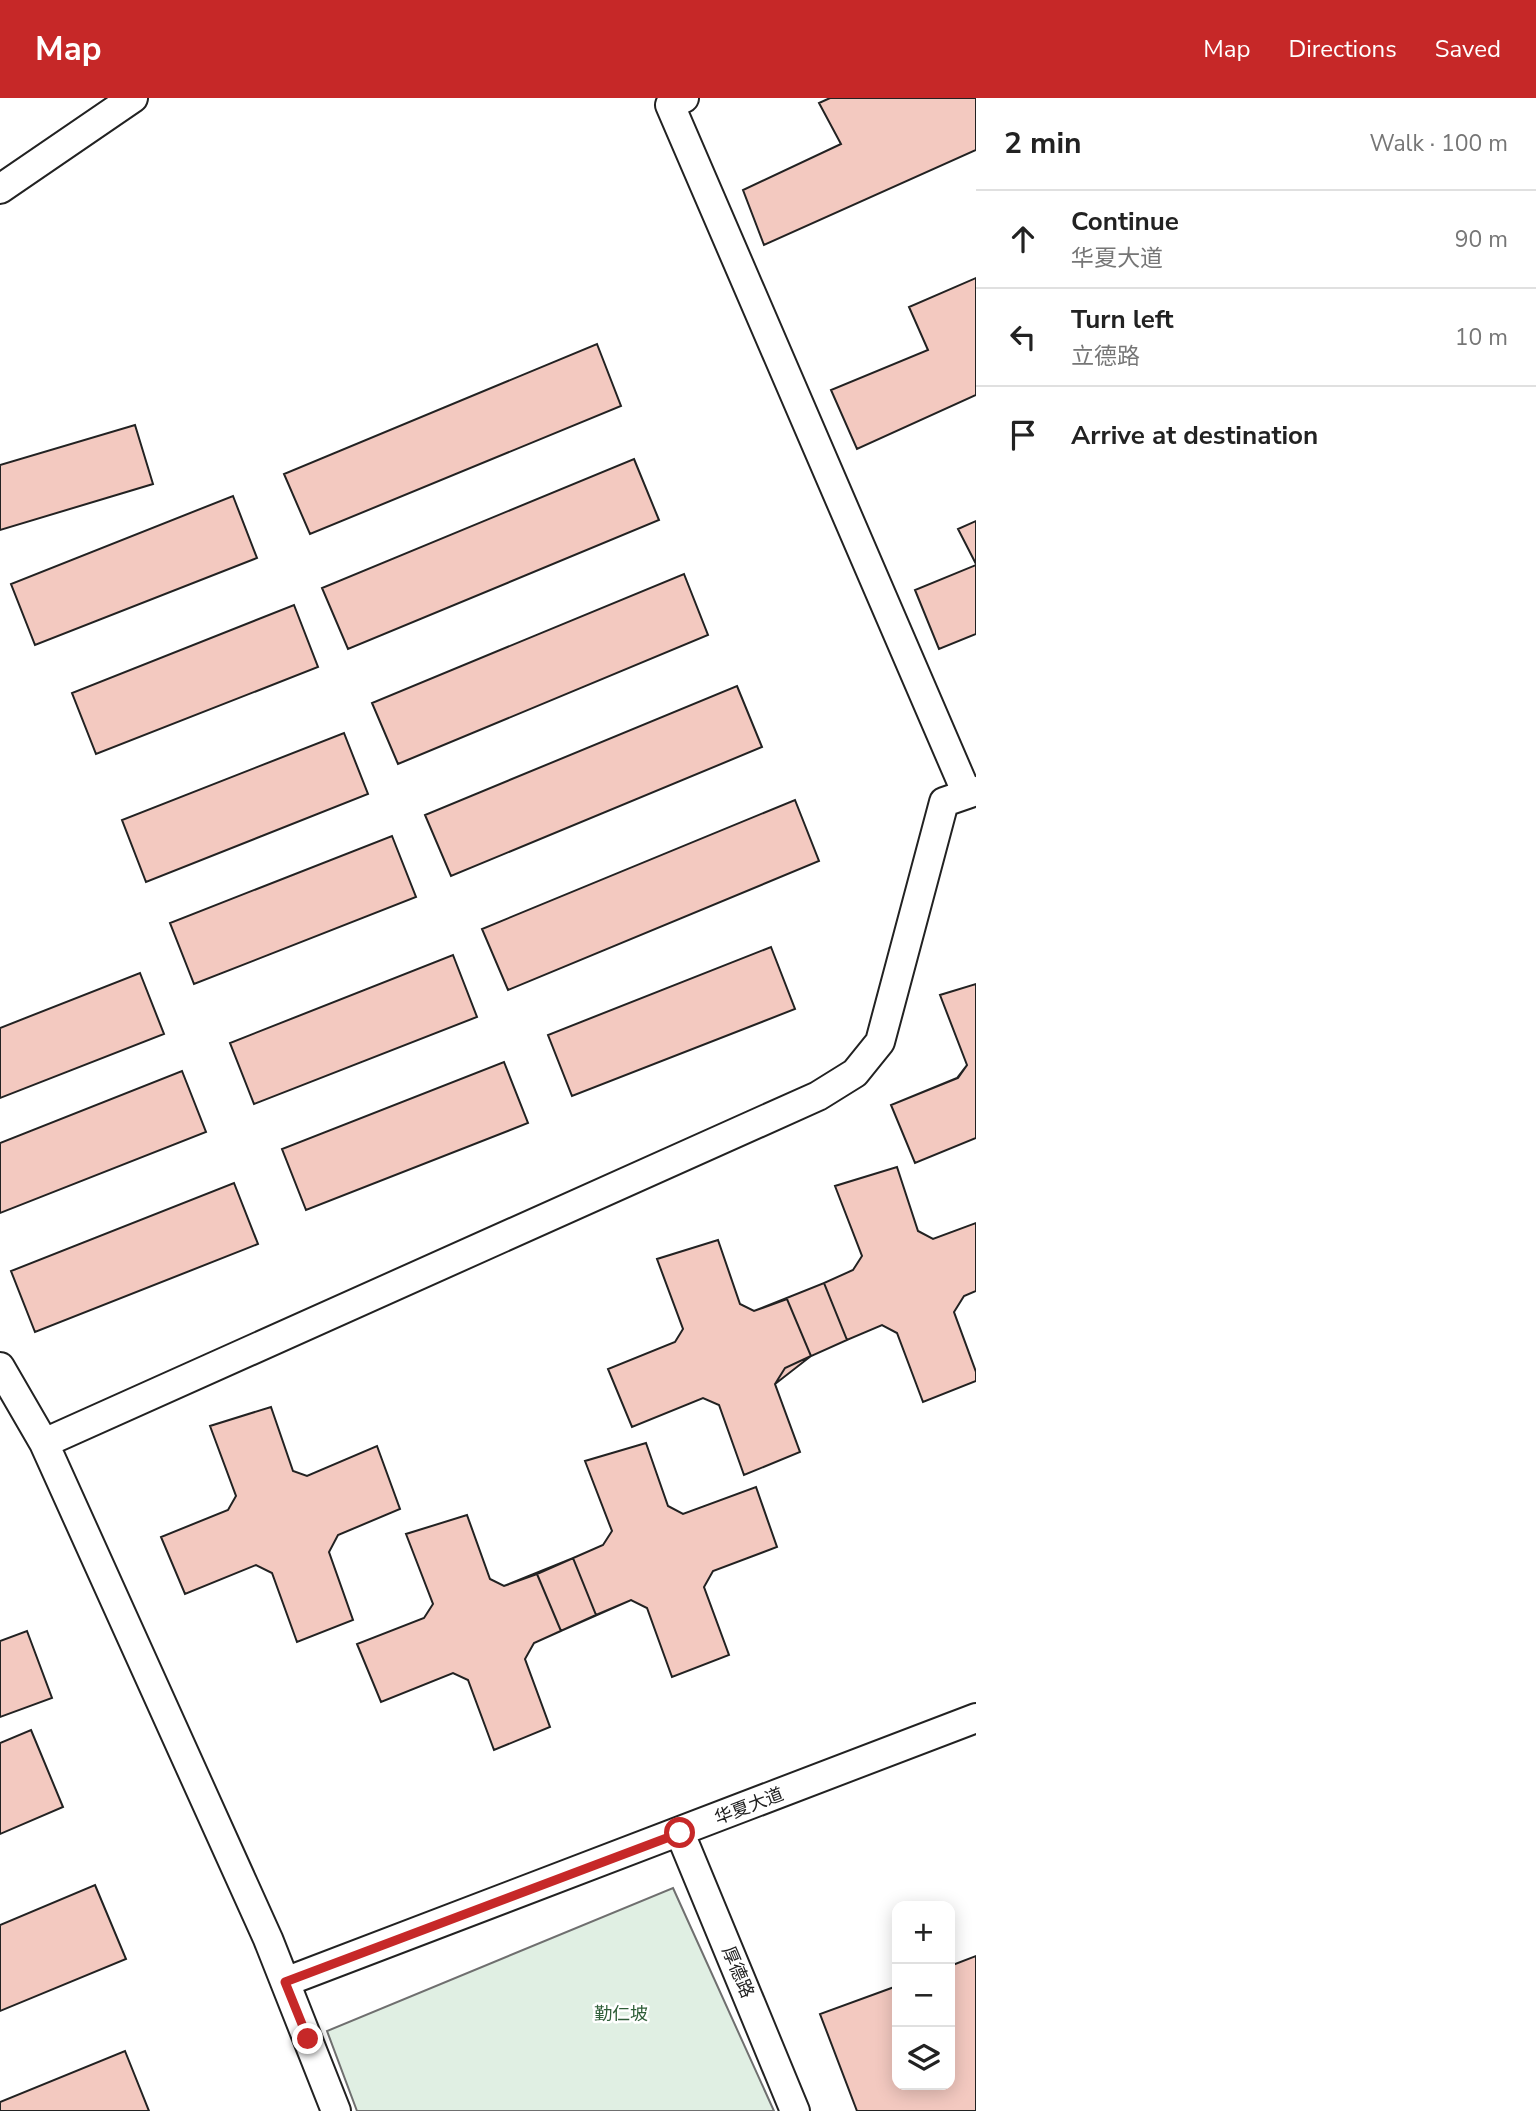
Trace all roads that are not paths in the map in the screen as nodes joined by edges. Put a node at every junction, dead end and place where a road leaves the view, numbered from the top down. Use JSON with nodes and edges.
{"nodes":[{"id":1,"x":133,"y":98,"type":"edge"},
{"id":2,"x":684,"y":98,"type":"edge"},
{"id":3,"x":0,"y":189,"type":"edge"},
{"id":4,"x":971,"y":793,"type":"edge"},
{"id":5,"x":0,"y":1367,"type":"edge"},
{"id":6,"x":44,"y":1443,"type":"junction"},
{"id":7,"x":976,"y":1718,"type":"edge"},
{"id":8,"x":680,"y":1833,"type":"junction"},
{"id":9,"x":285,"y":1982,"type":"junction"},
{"id":10,"x":336,"y":2111,"type":"edge"},
{"id":11,"x":796,"y":2111,"type":"edge"}],
"edges":[{"from":1,"to":3,"type":"street"},
{"from":2,"to":4,"type":"street"},
{"from":4,"to":6,"type":"street"},
{"from":5,"to":6,"type":"street"},
{"from":6,"to":9,"type":"street"},
{"from":7,"to":8,"type":"street","name":"华夏大道"},
{"from":8,"to":9,"type":"street","name":"华夏大道"},
{"from":8,"to":11,"type":"street","name":"厚德路"},
{"from":9,"to":10,"type":"street"}]}
